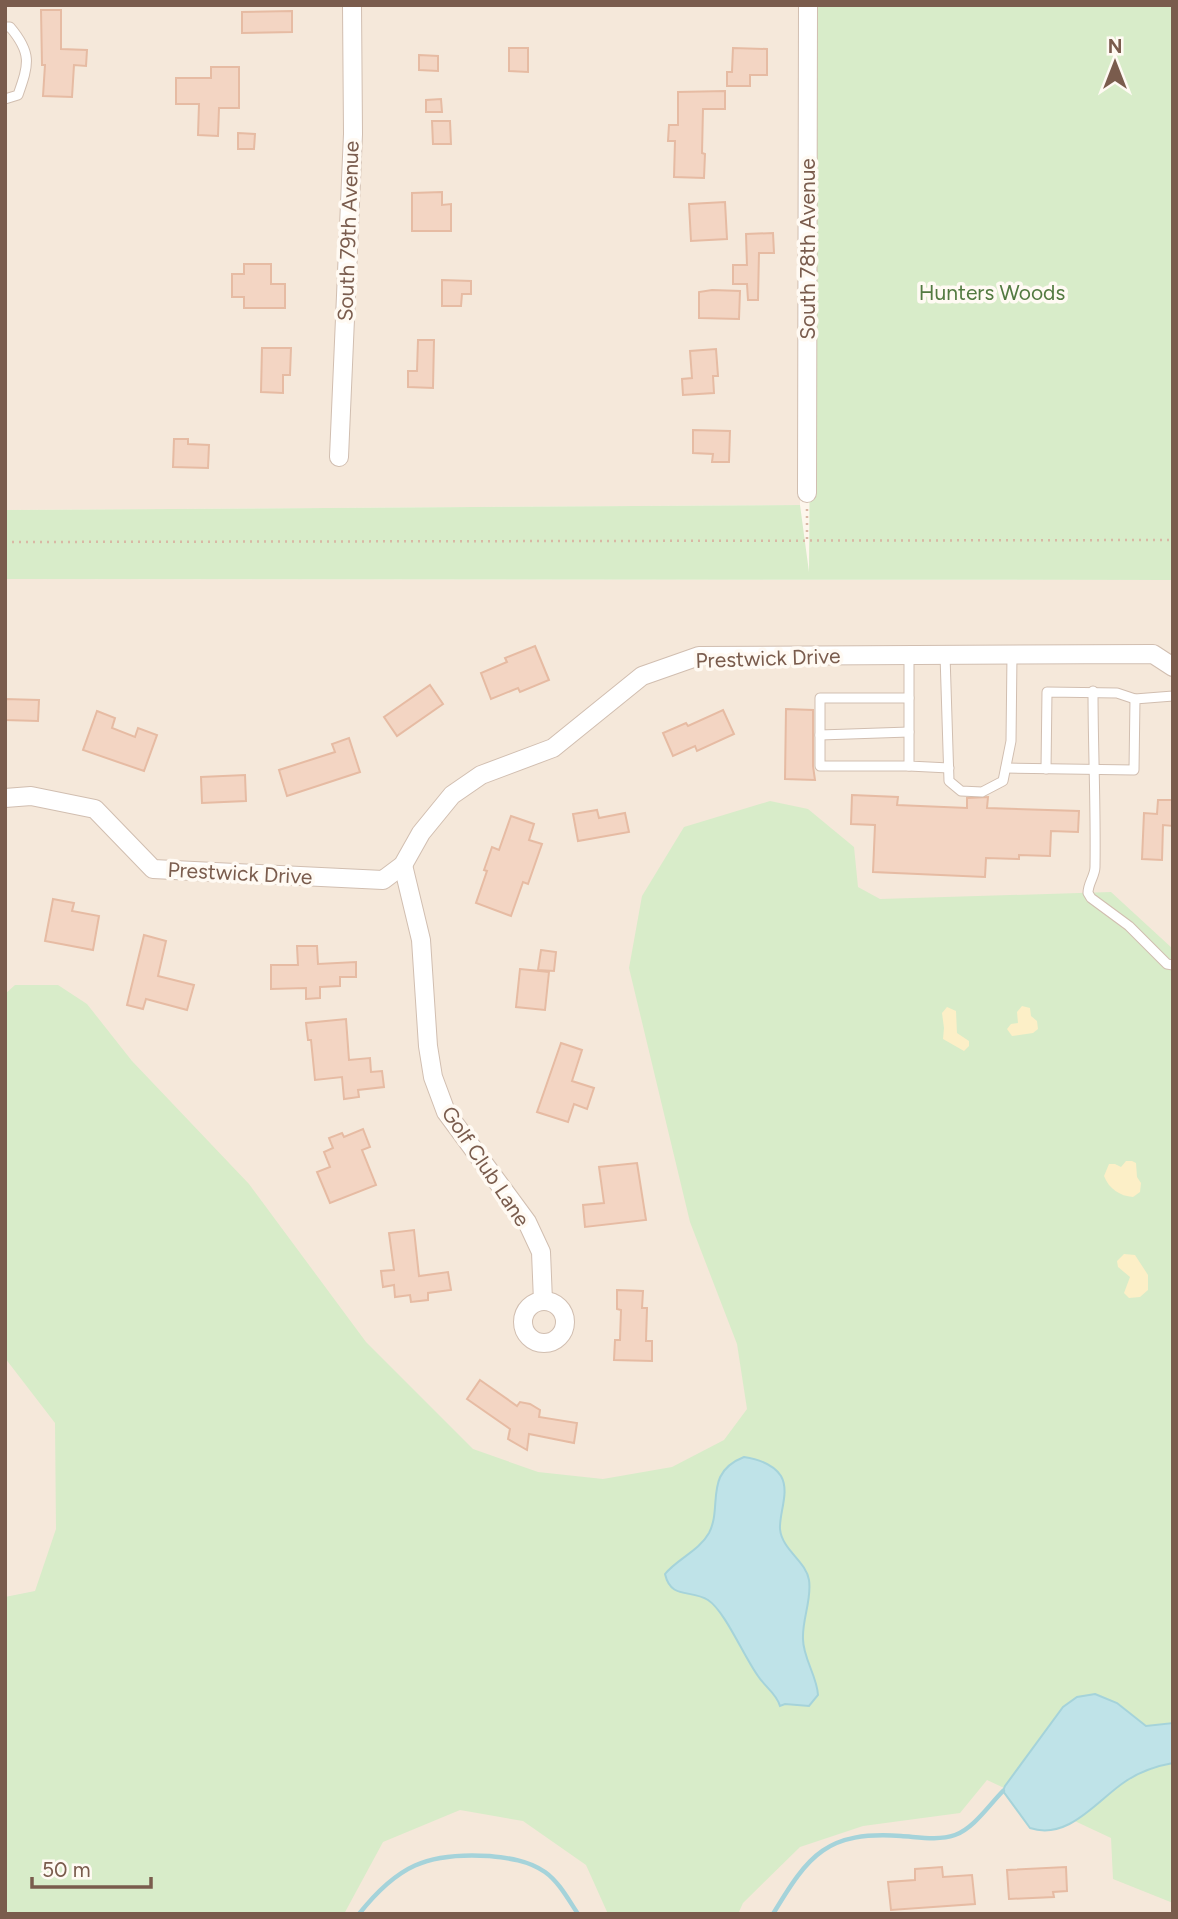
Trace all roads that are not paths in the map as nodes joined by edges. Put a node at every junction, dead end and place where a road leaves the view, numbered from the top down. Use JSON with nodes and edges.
{"nodes":[{"id":1,"x":352,"y":5,"type":"edge"},
{"id":2,"x":808,"y":5,"type":"edge"},
{"id":3,"x":5,"y":27,"type":"edge"},
{"id":4,"x":5,"y":99,"type":"edge"},
{"id":5,"x":339,"y":457,"type":"dead end"},
{"id":6,"x":807,"y":493,"type":"road end"},
{"id":7,"x":909,"y":655,"type":"junction"},
{"id":8,"x":946,"y":655,"type":"junction"},
{"id":9,"x":1012,"y":655,"type":"junction"},
{"id":10,"x":1173,"y":667,"type":"edge"},
{"id":11,"x":1093,"y":691,"type":"junction"},
{"id":12,"x":1173,"y":696,"type":"edge"},
{"id":13,"x":909,"y":698,"type":"junction"},
{"id":14,"x":1135,"y":699,"type":"junction"},
{"id":15,"x":909,"y":732,"type":"junction"},
{"id":16,"x":820,"y":735,"type":"junction"},
{"id":17,"x":909,"y":766,"type":"junction"},
{"id":18,"x":949,"y":768,"type":"junction"},
{"id":19,"x":1006,"y":768,"type":"junction"},
{"id":20,"x":1046,"y":769,"type":"junction"},
{"id":21,"x":1093,"y":770,"type":"junction"},
{"id":22,"x":5,"y":798,"type":"edge"},
{"id":23,"x":404,"y":865,"type":"junction"},
{"id":24,"x":1173,"y":965,"type":"edge"},
{"id":25,"x":543,"y":1301,"type":"dead end"}],
"edges":[{"from":1,"to":5,"type":"street","name":"South 79th Avenue"},
{"from":2,"to":6,"type":"street","name":"South 78th Avenue"},
{"from":3,"to":4,"type":"lane"},
{"from":7,"to":8,"type":"street","name":"Prestwick Drive"},
{"from":7,"to":13,"type":"lane"},
{"from":7,"to":23,"type":"street","name":"Prestwick Drive"},
{"from":8,"to":9,"type":"street","name":"Prestwick Drive"},
{"from":8,"to":18,"type":"lane"},
{"from":9,"to":10,"type":"street","name":"Prestwick Drive"},
{"from":9,"to":19,"type":"lane"},
{"from":11,"to":14,"type":"lane"},
{"from":11,"to":20,"type":"lane"},
{"from":11,"to":21,"type":"lane"},
{"from":12,"to":14,"type":"lane"},
{"from":13,"to":15,"type":"lane"},
{"from":13,"to":16,"type":"lane"},
{"from":14,"to":21,"type":"lane"},
{"from":15,"to":16,"type":"lane"},
{"from":15,"to":17,"type":"lane"},
{"from":16,"to":17,"type":"lane"},
{"from":17,"to":18,"type":"lane"},
{"from":18,"to":19,"type":"lane"},
{"from":19,"to":20,"type":"lane"},
{"from":20,"to":21,"type":"lane"},
{"from":21,"to":24,"type":"lane"},
{"from":22,"to":23,"type":"street","name":"Prestwick Drive"},
{"from":23,"to":25,"type":"street","name":"Golf Club Lane"}]}
